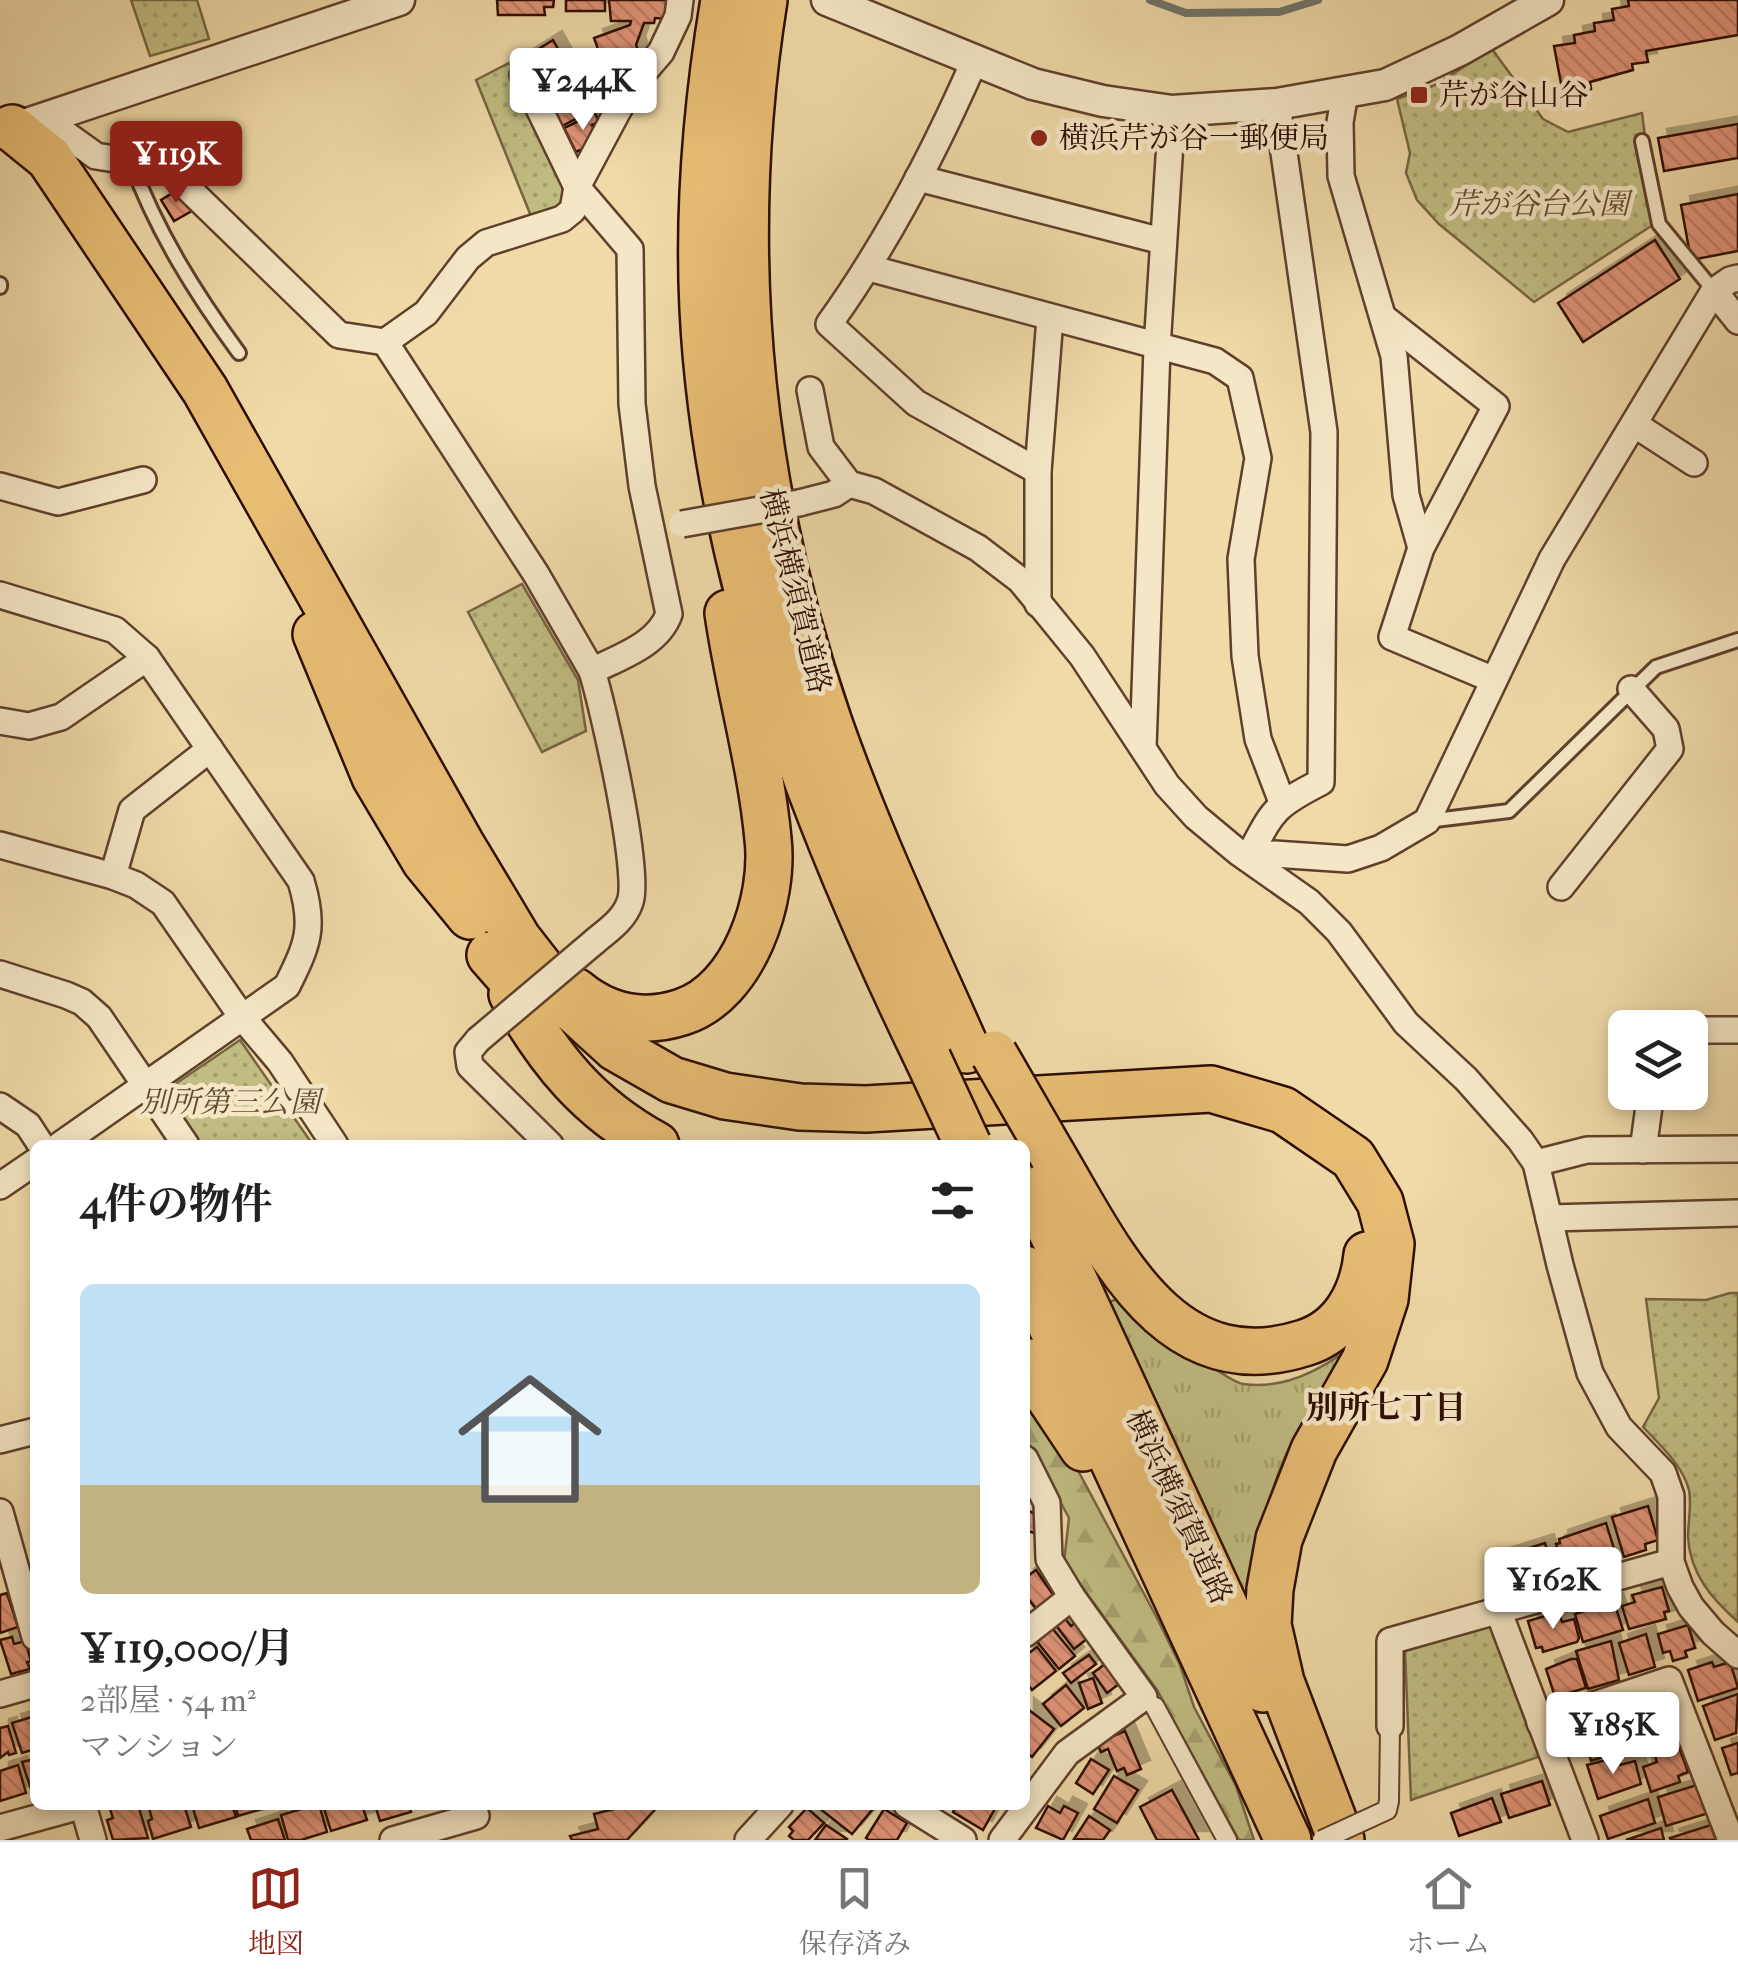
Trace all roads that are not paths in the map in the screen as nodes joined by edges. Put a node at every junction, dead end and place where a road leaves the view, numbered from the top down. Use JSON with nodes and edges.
{"nodes":[{"id":1,"x":399,"y":0,"type":"edge"},
{"id":2,"x":680,"y":0,"type":"edge"},
{"id":3,"x":724,"y":0,"type":"edge"},
{"id":4,"x":764,"y":0,"type":"edge"},
{"id":5,"x":1548,"y":0,"type":"edge"},
{"id":6,"x":841,"y":3,"type":"edge"},
{"id":7,"x":736,"y":54,"type":"junction"},
{"id":8,"x":974,"y":62,"type":"junction"},
{"id":9,"x":522,"y":76,"type":"dead end"},
{"id":10,"x":1344,"y":93,"type":"junction"},
{"id":11,"x":1277,"y":104,"type":"junction"},
{"id":12,"x":1172,"y":111,"type":"junction"},
{"id":13,"x":18,"y":126,"type":"edge"},
{"id":14,"x":1642,"y":141,"type":"dead end"},
{"id":15,"x":131,"y":162,"type":"junction"},
{"id":16,"x":918,"y":178,"type":"junction"},
{"id":17,"x":576,"y":187,"type":"junction"},
{"id":18,"x":1162,"y":241,"type":"junction"},
{"id":19,"x":869,"y":268,"type":"junction"},
{"id":20,"x":1738,"y":278,"type":"edge"},
{"id":21,"x":1714,"y":291,"type":"junction"},
{"id":22,"x":1383,"y":317,"type":"junction"},
{"id":23,"x":1050,"y":318,"type":"junction"},
{"id":24,"x":1738,"y":321,"type":"edge"},
{"id":25,"x":385,"y":342,"type":"junction"},
{"id":26,"x":1157,"y":348,"type":"junction"},
{"id":27,"x":239,"y":352,"type":"dead end"},
{"id":28,"x":709,"y":386,"type":"junction"},
{"id":29,"x":810,"y":390,"type":"dead end"},
{"id":30,"x":1634,"y":424,"type":"junction"},
{"id":31,"x":1694,"y":463,"type":"dead end"},
{"id":32,"x":1038,"y":471,"type":"junction"},
{"id":33,"x":142,"y":480,"type":"dead end"},
{"id":34,"x":849,"y":484,"type":"junction"},
{"id":35,"x":0,"y":486,"type":"edge"},
{"id":36,"x":652,"y":530,"type":"junction"},
{"id":37,"x":1421,"y":548,"type":"junction"},
{"id":38,"x":0,"y":596,"type":"edge"},
{"id":39,"x":1038,"y":604,"type":"junction"},
{"id":40,"x":1738,"y":640,"type":"edge"},
{"id":41,"x":147,"y":658,"type":"junction"},
{"id":42,"x":592,"y":672,"type":"junction"},
{"id":43,"x":1494,"y":680,"type":"junction"},
{"id":44,"x":1631,"y":689,"type":"junction"},
{"id":45,"x":0,"y":721,"type":"edge"},
{"id":46,"x":1142,"y":748,"type":"junction"},
{"id":47,"x":210,"y":749,"type":"junction"},
{"id":48,"x":1282,"y":802,"type":"junction"},
{"id":49,"x":1427,"y":821,"type":"junction"},
{"id":50,"x":0,"y":845,"type":"edge"},
{"id":51,"x":1248,"y":858,"type":"junction"},
{"id":52,"x":113,"y":876,"type":"junction"},
{"id":53,"x":1561,"y":887,"type":"dead end"},
{"id":54,"x":492,"y":926,"type":"junction"},
{"id":55,"x":0,"y":974,"type":"edge"},
{"id":56,"x":242,"y":1017,"type":"junction"},
{"id":57,"x":1708,"y":1030,"type":"edge"},
{"id":58,"x":1738,"y":1030,"type":"edge"},
{"id":59,"x":963,"y":1054,"type":"junction"},
{"id":60,"x":144,"y":1086,"type":"junction"},
{"id":61,"x":0,"y":1106,"type":"edge"},
{"id":62,"x":1648,"y":1110,"type":"edge"},
{"id":63,"x":38,"y":1140,"type":"edge"},
{"id":64,"x":67,"y":1140,"type":"edge"},
{"id":65,"x":182,"y":1140,"type":"edge"},
{"id":66,"x":332,"y":1140,"type":"edge"},
{"id":67,"x":545,"y":1140,"type":"edge"},
{"id":68,"x":648,"y":1140,"type":"edge"},
{"id":69,"x":968,"y":1140,"type":"edge"},
{"id":70,"x":1018,"y":1140,"type":"edge"},
{"id":71,"x":1738,"y":1149,"type":"edge"},
{"id":72,"x":1643,"y":1150,"type":"junction"},
{"id":73,"x":1030,"y":1158,"type":"edge"},
{"id":74,"x":1536,"y":1163,"type":"junction"},
{"id":75,"x":30,"y":1165,"type":"edge"},
{"id":76,"x":0,"y":1186,"type":"edge"},
{"id":77,"x":1738,"y":1213,"type":"edge"},
{"id":78,"x":1549,"y":1218,"type":"junction"},
{"id":79,"x":1030,"y":1280,"type":"edge"},
{"id":80,"x":1030,"y":1368,"type":"edge"},
{"id":81,"x":30,"y":1432,"type":"edge"},
{"id":82,"x":0,"y":1440,"type":"edge"},
{"id":83,"x":1030,"y":1469,"type":"edge"},
{"id":84,"x":0,"y":1512,"type":"edge"},
{"id":85,"x":16,"y":1561,"type":"edge"},
{"id":86,"x":1671,"y":1562,"type":"junction"},
{"id":87,"x":1072,"y":1597,"type":"junction"},
{"id":88,"x":1498,"y":1610,"type":"junction"},
{"id":89,"x":30,"y":1618,"type":"edge"},
{"id":90,"x":1030,"y":1630,"type":"edge"},
{"id":91,"x":1738,"y":1655,"type":"edge"},
{"id":92,"x":30,"y":1685,"type":"edge"},
{"id":93,"x":0,"y":1694,"type":"edge"},
{"id":94,"x":1150,"y":1702,"type":"junction"},
{"id":95,"x":1540,"y":1723,"type":"junction"},
{"id":96,"x":1390,"y":1726,"type":"joint"},
{"id":97,"x":1726,"y":1793,"type":"edge"},
{"id":98,"x":1030,"y":1802,"type":"edge"},
{"id":99,"x":66,"y":1810,"type":"edge"},
{"id":100,"x":85,"y":1810,"type":"edge"},
{"id":101,"x":474,"y":1810,"type":"edge"},
{"id":102,"x":777,"y":1810,"type":"edge"},
{"id":103,"x":915,"y":1810,"type":"edge"},
{"id":104,"x":1024,"y":1810,"type":"edge"},
{"id":105,"x":0,"y":1828,"type":"edge"},
{"id":106,"x":762,"y":1836,"type":"edge"},
{"id":107,"x":93,"y":1840,"type":"edge"},
{"id":108,"x":394,"y":1840,"type":"edge"},
{"id":109,"x":963,"y":1840,"type":"edge"},
{"id":110,"x":1002,"y":1840,"type":"edge"},
{"id":111,"x":1227,"y":1840,"type":"edge"},
{"id":112,"x":1287,"y":1840,"type":"edge"},
{"id":113,"x":1322,"y":1840,"type":"edge"},
{"id":114,"x":1337,"y":1840,"type":"edge"},
{"id":115,"x":1585,"y":1840,"type":"edge"},
{"id":116,"x":1731,"y":1840,"type":"edge"}],
"edges":[{"from":1,"to":13,"type":"street"},
{"from":2,"to":17,"type":"street"},
{"from":3,"to":7,"type":"highway","name":"横浜横須賀道路"},
{"from":4,"to":7,"type":"highway","name":"横浜横須賀道路"},
{"from":5,"to":10,"type":"street"},
{"from":6,"to":8,"type":"street"},
{"from":7,"to":28,"type":"highway","name":"横浜横須賀道路"},
{"from":7,"to":59,"type":"highway","name":"横浜横須賀道路"},
{"from":8,"to":12,"type":"street"},
{"from":8,"to":16,"type":"street"},
{"from":9,"to":17,"type":"street"},
{"from":10,"to":11,"type":"street"},
{"from":10,"to":22,"type":"street"},
{"from":11,"to":12,"type":"street"},
{"from":11,"to":48,"type":"street"},
{"from":12,"to":18,"type":"street"},
{"from":13,"to":15,"type":"street"},
{"from":13,"to":54,"type":"highway"},
{"from":14,"to":21,"type":"lane"},
{"from":15,"to":25,"type":"street"},
{"from":15,"to":27,"type":"lane"},
{"from":16,"to":18,"type":"street"},
{"from":16,"to":19,"type":"street"},
{"from":17,"to":25,"type":"street"},
{"from":17,"to":36,"type":"street"},
{"from":18,"to":26,"type":"street"},
{"from":19,"to":23,"type":"street"},
{"from":19,"to":32,"type":"street"},
{"from":20,"to":21,"type":"street"},
{"from":21,"to":24,"type":"street"},
{"from":21,"to":30,"type":"street"},
{"from":22,"to":37,"type":"street"},
{"from":22,"to":37,"type":"street"},
{"from":23,"to":26,"type":"street"},
{"from":23,"to":32,"type":"street"},
{"from":25,"to":42,"type":"street"},
{"from":26,"to":46,"type":"street"},
{"from":26,"to":48,"type":"street"},
{"from":28,"to":54,"type":"highway"},
{"from":28,"to":59,"type":"highway","name":"横浜横須賀道路"},
{"from":29,"to":34,"type":"street"},
{"from":30,"to":31,"type":"street"},
{"from":30,"to":43,"type":"street"},
{"from":32,"to":39,"type":"street"},
{"from":33,"to":35,"type":"street"},
{"from":34,"to":36,"type":"street","bridge":true},
{"from":34,"to":39,"type":"street"},
{"from":36,"to":42,"type":"street"},
{"from":37,"to":43,"type":"street"},
{"from":38,"to":41,"type":"street"},
{"from":39,"to":46,"type":"street"},
{"from":40,"to":44,"type":"lane"},
{"from":41,"to":45,"type":"street"},
{"from":41,"to":47,"type":"street"},
{"from":42,"to":67,"type":"street","bridge":true},
{"from":43,"to":49,"type":"street"},
{"from":44,"to":49,"type":"lane"},
{"from":44,"to":53,"type":"street"},
{"from":46,"to":51,"type":"street"},
{"from":47,"to":52,"type":"street"},
{"from":47,"to":56,"type":"street"},
{"from":48,"to":51,"type":"street"},
{"from":49,"to":51,"type":"street"},
{"from":50,"to":52,"type":"street"},
{"from":51,"to":74,"type":"street"},
{"from":52,"to":56,"type":"street"},
{"from":54,"to":68,"type":"highway"},
{"from":54,"to":73,"type":"highway"},
{"from":54,"to":114,"type":"highway"},
{"from":55,"to":60,"type":"street"},
{"from":56,"to":60,"type":"street"},
{"from":56,"to":66,"type":"street"},
{"from":57,"to":58,"type":"street"},
{"from":59,"to":69,"type":"highway","name":"横浜横須賀道路","bridge":true},
{"from":59,"to":70,"type":"highway","name":"横浜横須賀道路"},
{"from":60,"to":64,"type":"street"},
{"from":60,"to":65,"type":"street"},
{"from":61,"to":63,"type":"street"},
{"from":62,"to":72,"type":"street"},
{"from":71,"to":72,"type":"street"},
{"from":72,"to":74,"type":"street"},
{"from":73,"to":114,"type":"highway","name":"横浜横須賀道路"},
{"from":74,"to":78,"type":"street"},
{"from":75,"to":76,"type":"street"},
{"from":77,"to":78,"type":"street"},
{"from":78,"to":86,"type":"street"},
{"from":79,"to":112,"type":"highway","name":"横浜横須賀道路"},
{"from":80,"to":112,"type":"highway"},
{"from":81,"to":82,"type":"street"},
{"from":83,"to":87,"type":"street"},
{"from":84,"to":85,"type":"street"},
{"from":85,"to":89,"type":"street"},
{"from":86,"to":88,"type":"street"},
{"from":86,"to":91,"type":"street"},
{"from":87,"to":90,"type":"street"},
{"from":87,"to":94,"type":"street"},
{"from":88,"to":95,"type":"street"},
{"from":88,"to":96,"type":"street"},
{"from":92,"to":93,"type":"street"},
{"from":94,"to":98,"type":"street"},
{"from":94,"to":111,"type":"street"},
{"from":95,"to":97,"type":"street"},
{"from":95,"to":115,"type":"street"},
{"from":96,"to":113,"type":"street","bridge":true},
{"from":97,"to":116,"type":"street"},
{"from":99,"to":105,"type":"street"},
{"from":100,"to":107,"type":"street"},
{"from":101,"to":108,"type":"street"},
{"from":102,"to":106,"type":"street"},
{"from":103,"to":109,"type":"street"},
{"from":104,"to":110,"type":"street"}]}
